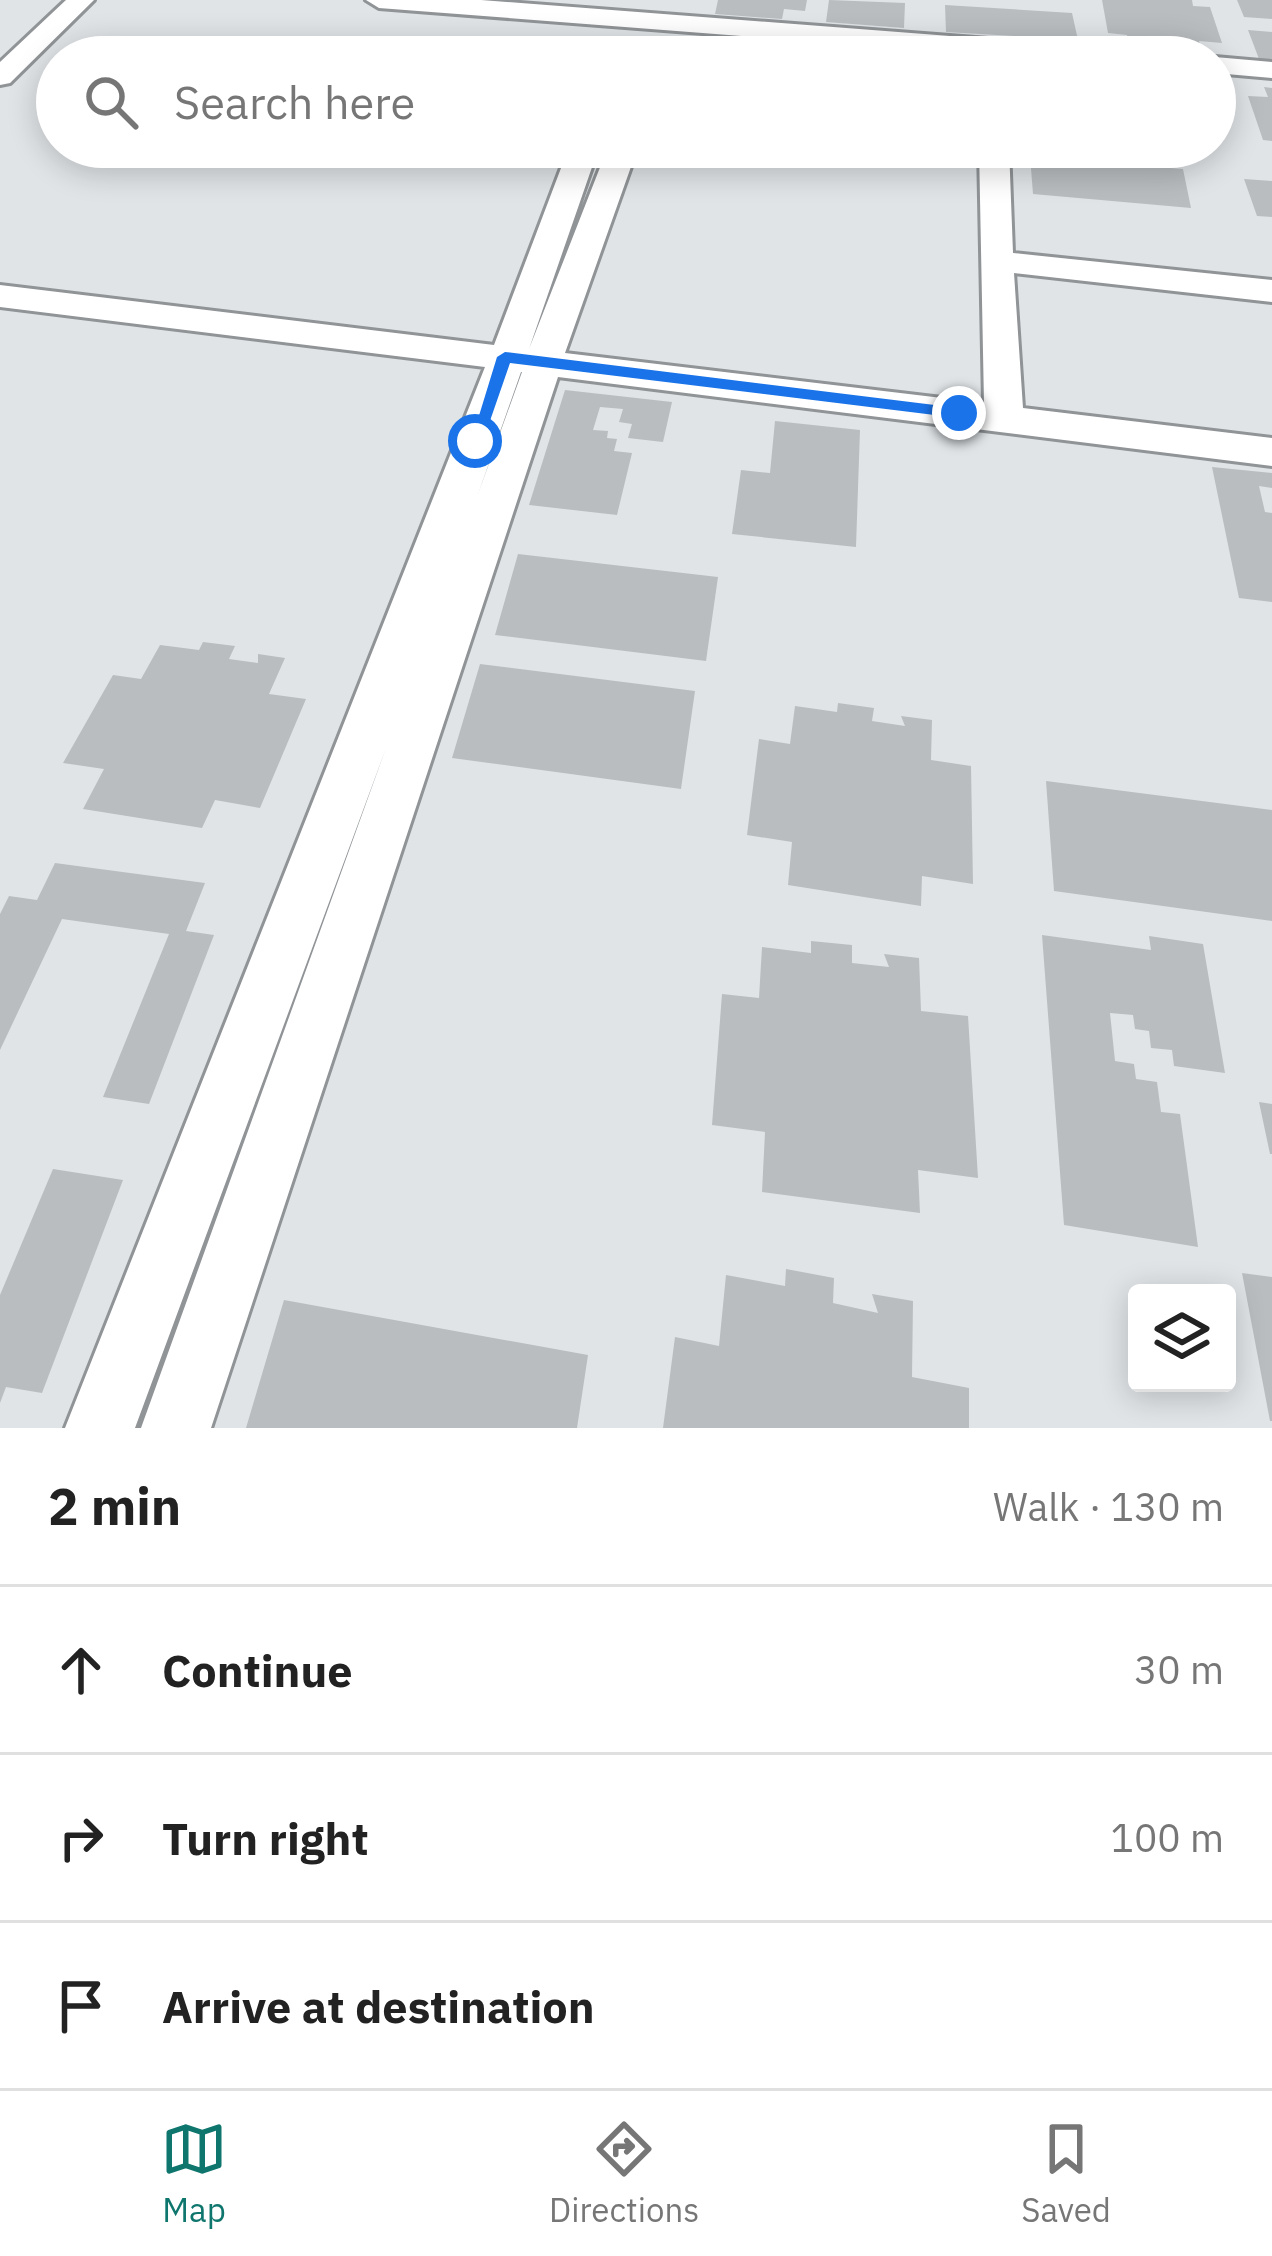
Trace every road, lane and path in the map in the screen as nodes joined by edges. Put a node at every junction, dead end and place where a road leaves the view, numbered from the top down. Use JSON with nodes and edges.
{"nodes":[{"id":1,"x":48,"y":0,"type":"edge"},
{"id":2,"x":81,"y":0,"type":"edge"},
{"id":3,"x":379,"y":0,"type":"edge"},
{"id":4,"x":672,"y":12,"type":"edge"},
{"id":5,"x":633,"y":20,"type":"edge"},
{"id":6,"x":43,"y":36,"type":"edge"},
{"id":7,"x":868,"y":36,"type":"edge"},
{"id":8,"x":36,"y":43,"type":"edge"},
{"id":9,"x":0,"y":44,"type":"edge"},
{"id":10,"x":1236,"y":67,"type":"edge"},
{"id":11,"x":1272,"y":70,"type":"edge"},
{"id":12,"x":0,"y":77,"type":"edge"},
{"id":13,"x":578,"y":168,"type":"edge"},
{"id":14,"x":613,"y":168,"type":"edge"},
{"id":15,"x":995,"y":168,"type":"edge"},
{"id":16,"x":997,"y":262,"type":"junction"},
{"id":17,"x":0,"y":274,"type":"edge"},
{"id":18,"x":1272,"y":291,"type":"edge"},
{"id":19,"x":0,"y":296,"type":"edge"},
{"id":20,"x":528,"y":348,"type":"junction"},
{"id":21,"x":1003,"y":405,"type":"junction"},
{"id":22,"x":1272,"y":422,"type":"edge"},
{"id":23,"x":1272,"y":452,"type":"edge"},
{"id":24,"x":100,"y":1428,"type":"edge"},
{"id":25,"x":176,"y":1428,"type":"edge"}],
"edges":[{"from":1,"to":9,"type":"street"},
{"from":2,"to":6,"type":"street"},
{"from":3,"to":5,"type":"street"},
{"from":4,"to":5,"type":"street"},
{"from":4,"to":7,"type":"street"},
{"from":8,"to":12,"type":"street"},
{"from":10,"to":11,"type":"street"},
{"from":13,"to":20,"type":"street"},
{"from":14,"to":20,"type":"street"},
{"from":15,"to":16,"type":"street"},
{"from":16,"to":18,"type":"street"},
{"from":16,"to":21,"type":"street"},
{"from":17,"to":20,"type":"street"},
{"from":19,"to":20,"type":"street"},
{"from":20,"to":21,"type":"street"},
{"from":20,"to":24,"type":"street"},
{"from":20,"to":25,"type":"street"},
{"from":21,"to":22,"type":"street"},
{"from":21,"to":23,"type":"street"}]}
